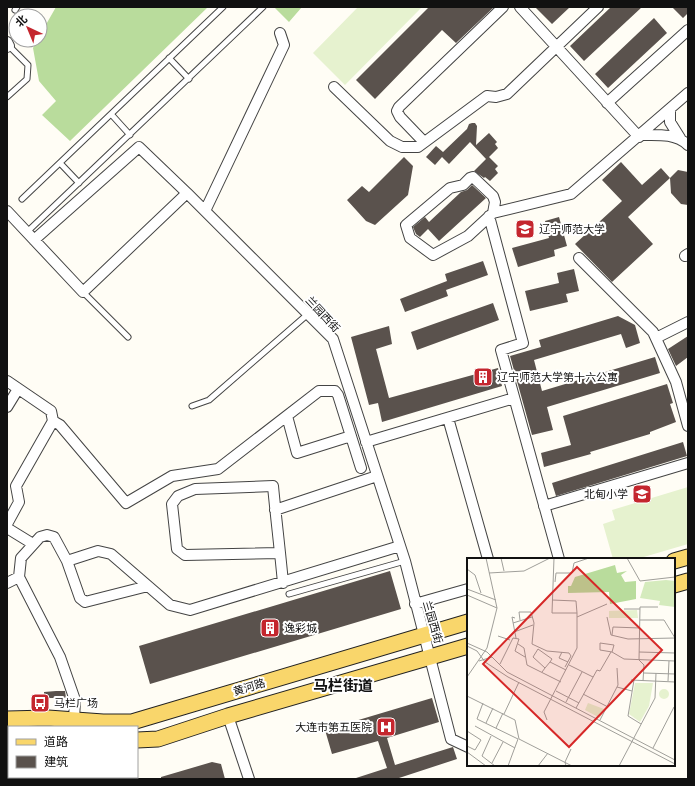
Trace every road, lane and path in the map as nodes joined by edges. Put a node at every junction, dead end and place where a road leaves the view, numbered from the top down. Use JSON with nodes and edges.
{"nodes":[{"id":1,"x":223,"y":7,"type":"edge"},
{"id":2,"x":263,"y":7,"type":"edge"},
{"id":3,"x":503,"y":7,"type":"edge"},
{"id":4,"x":520,"y":7,"type":"edge"},
{"id":5,"x":598,"y":7,"type":"edge"},
{"id":6,"x":688,"y":30,"type":"edge"},
{"id":7,"x":280,"y":33,"type":"dead end"},
{"id":8,"x":11,"y":48,"type":"edge"},
{"id":9,"x":557,"y":48,"type":"junction"},
{"id":10,"x":169,"y":58,"type":"junction"},
{"id":11,"x":189,"y":79,"type":"junction"},
{"id":12,"x":334,"y":87,"type":"dead end"},
{"id":13,"x":688,"y":93,"type":"edge"},
{"id":14,"x":7,"y":97,"type":"edge"},
{"id":15,"x":607,"y":103,"type":"junction"},
{"id":16,"x":670,"y":109,"type":"junction"},
{"id":17,"x":111,"y":114,"type":"junction"},
{"id":18,"x":130,"y":135,"type":"junction"},
{"id":19,"x":640,"y":136,"type":"junction"},
{"id":20,"x":680,"y":138,"type":"junction"},
{"id":21,"x":424,"y":142,"type":"junction"},
{"id":22,"x":688,"y":145,"type":"edge"},
{"id":23,"x":60,"y":163,"type":"junction"},
{"id":24,"x":79,"y":183,"type":"junction"},
{"id":25,"x":187,"y":193,"type":"junction"},
{"id":26,"x":22,"y":199,"type":"dead end"},
{"id":27,"x":7,"y":211,"type":"edge"},
{"id":28,"x":205,"y":211,"type":"junction"},
{"id":29,"x":491,"y":215,"type":"junction"},
{"id":30,"x":30,"y":236,"type":"junction"},
{"id":31,"x":579,"y":258,"type":"dead end"},
{"id":32,"x":83,"y":292,"type":"junction"},
{"id":33,"x":308,"y":314,"type":"junction"},
{"id":34,"x":688,"y":322,"type":"edge"},
{"id":35,"x":128,"y":337,"type":"dead end"},
{"id":36,"x":656,"y":338,"type":"junction"},
{"id":37,"x":7,"y":381,"type":"edge"},
{"id":38,"x":18,"y":389,"type":"junction"},
{"id":39,"x":514,"y":398,"type":"junction"},
{"id":40,"x":192,"y":406,"type":"dead end"},
{"id":41,"x":7,"y":407,"type":"edge"},
{"id":42,"x":287,"y":416,"type":"junction"},
{"id":43,"x":448,"y":418,"type":"junction"},
{"id":44,"x":53,"y":421,"type":"junction"},
{"id":45,"x":688,"y":426,"type":"edge"},
{"id":46,"x":351,"y":436,"type":"junction"},
{"id":47,"x":366,"y":442,"type":"junction"},
{"id":48,"x":688,"y":463,"type":"edge"},
{"id":49,"x":361,"y":468,"type":"dead end"},
{"id":50,"x":377,"y":476,"type":"junction"},
{"id":51,"x":544,"y":506,"type":"junction"},
{"id":52,"x":275,"y":510,"type":"junction"},
{"id":53,"x":7,"y":524,"type":"edge"},
{"id":54,"x":7,"y":528,"type":"edge"},
{"id":55,"x":32,"y":544,"type":"junction"},
{"id":56,"x":400,"y":546,"type":"junction"},
{"id":57,"x":280,"y":553,"type":"junction"},
{"id":58,"x":688,"y":557,"type":"edge"},
{"id":59,"x":488,"y":558,"type":"edge"},
{"id":60,"x":558,"y":558,"type":"edge"},
{"id":61,"x":67,"y":561,"type":"junction"},
{"id":62,"x":405,"y":561,"type":"junction"},
{"id":63,"x":675,"y":561,"type":"edge"},
{"id":64,"x":19,"y":577,"type":"junction"},
{"id":65,"x":688,"y":581,"type":"edge"},
{"id":66,"x":7,"y":583,"type":"edge"},
{"id":67,"x":283,"y":583,"type":"junction"},
{"id":68,"x":675,"y":585,"type":"edge"},
{"id":69,"x":148,"y":586,"type":"junction"},
{"id":70,"x":467,"y":589,"type":"edge"},
{"id":71,"x":289,"y":594,"type":"dead end"},
{"id":72,"x":415,"y":604,"type":"junction"},
{"id":73,"x":467,"y":622,"type":"edge"},
{"id":74,"x":424,"y":635,"type":"junction"},
{"id":75,"x":467,"y":646,"type":"edge"},
{"id":76,"x":430,"y":657,"type":"junction"},
{"id":77,"x":228,"y":716,"type":"junction"},
{"id":78,"x":13,"y":720,"type":"edge"},
{"id":79,"x":74,"y":720,"type":"junction"},
{"id":80,"x":38,"y":726,"type":"edge"},
{"id":81,"x":158,"y":739,"type":"junction"},
{"id":82,"x":138,"y":740,"type":"edge"},
{"id":83,"x":138,"y":745,"type":"edge"},
{"id":84,"x":467,"y":747,"type":"edge"},
{"id":85,"x":249,"y":779,"type":"edge"}],
"edges":[{"from":1,"to":10,"type":"lane"},
{"from":2,"to":11,"type":"lane"},
{"from":3,"to":21,"type":"street"},
{"from":4,"to":9,"type":"street"},
{"from":5,"to":9,"type":"street"},
{"from":6,"to":15,"type":"street"},
{"from":7,"to":28,"type":"street"},
{"from":8,"to":14,"type":"lane"},
{"from":9,"to":15,"type":"street"},
{"from":9,"to":21,"type":"street"},
{"from":10,"to":11,"type":"lane"},
{"from":10,"to":17,"type":"lane"},
{"from":11,"to":18,"type":"lane"},
{"from":12,"to":21,"type":"street"},
{"from":13,"to":16,"type":"street"},
{"from":15,"to":19,"type":"street"},
{"from":16,"to":19,"type":"street"},
{"from":16,"to":20,"type":"street"},
{"from":17,"to":18,"type":"lane"},
{"from":17,"to":23,"type":"lane"},
{"from":18,"to":24,"type":"lane"},
{"from":19,"to":20,"type":"street"},
{"from":19,"to":29,"type":"street"},
{"from":20,"to":22,"type":"street"},
{"from":23,"to":24,"type":"lane"},
{"from":23,"to":26,"type":"lane"},
{"from":24,"to":30,"type":"lane"},
{"from":25,"to":28,"type":"street","name":"兰园西街"},
{"from":25,"to":30,"type":"street","name":"兰园西街"},
{"from":25,"to":32,"type":"street"},
{"from":27,"to":30,"type":"street"},
{"from":28,"to":33,"type":"street","name":"兰园西街"},
{"from":29,"to":29,"type":"street"},
{"from":29,"to":39,"type":"street"},
{"from":30,"to":32,"type":"street"},
{"from":31,"to":36,"type":"street"},
{"from":32,"to":35,"type":"lane"},
{"from":33,"to":40,"type":"lane"},
{"from":33,"to":47,"type":"street","name":"兰园西街"},
{"from":34,"to":36,"type":"street"},
{"from":36,"to":45,"type":"street"},
{"from":37,"to":38,"type":"street"},
{"from":38,"to":41,"type":"street"},
{"from":38,"to":44,"type":"street"},
{"from":39,"to":43,"type":"street"},
{"from":39,"to":51,"type":"street"},
{"from":42,"to":44,"type":"street"},
{"from":42,"to":46,"type":"street"},
{"from":42,"to":46,"type":"street"},
{"from":43,"to":47,"type":"street"},
{"from":43,"to":59,"type":"street"},
{"from":44,"to":53,"type":"street"},
{"from":46,"to":49,"type":"street"},
{"from":47,"to":50,"type":"street","name":"兰园西街"},
{"from":48,"to":51,"type":"street"},
{"from":50,"to":52,"type":"street"},
{"from":50,"to":56,"type":"street","name":"兰园西街"},
{"from":51,"to":60,"type":"street"},
{"from":52,"to":57,"type":"street"},
{"from":52,"to":57,"type":"street"},
{"from":54,"to":55,"type":"street"},
{"from":55,"to":61,"type":"street"},
{"from":55,"to":64,"type":"street"},
{"from":56,"to":62,"type":"street","name":"兰园西街"},
{"from":56,"to":67,"type":"street"},
{"from":57,"to":67,"type":"street"},
{"from":58,"to":63,"type":"main road"},
{"from":61,"to":69,"type":"street"},
{"from":61,"to":69,"type":"street"},
{"from":62,"to":71,"type":"lane"},
{"from":62,"to":72,"type":"street","name":"兰园西街"},
{"from":64,"to":66,"type":"street"},
{"from":64,"to":79,"type":"street"},
{"from":65,"to":68,"type":"main road"},
{"from":67,"to":69,"type":"street"},
{"from":70,"to":72,"type":"street"},
{"from":72,"to":74,"type":"street","name":"兰园西街"},
{"from":73,"to":74,"type":"main road","name":"黄河路"},
{"from":74,"to":76,"type":"street","name":"兰园西街"},
{"from":74,"to":79,"type":"main road","name":"黄河路"},
{"from":75,"to":76,"type":"main road","name":"黄河路"},
{"from":76,"to":77,"type":"main road","name":"黄河路"},
{"from":76,"to":84,"type":"street","name":"兰园西街"},
{"from":77,"to":81,"type":"main road","name":"黄河路"},
{"from":77,"to":85,"type":"street"},
{"from":78,"to":79,"type":"main road","name":"黄河路"},
{"from":78,"to":80,"type":"main road"},
{"from":81,"to":82,"type":"main road","name":"黄河路"},
{"from":81,"to":83,"type":"lane"}]}
